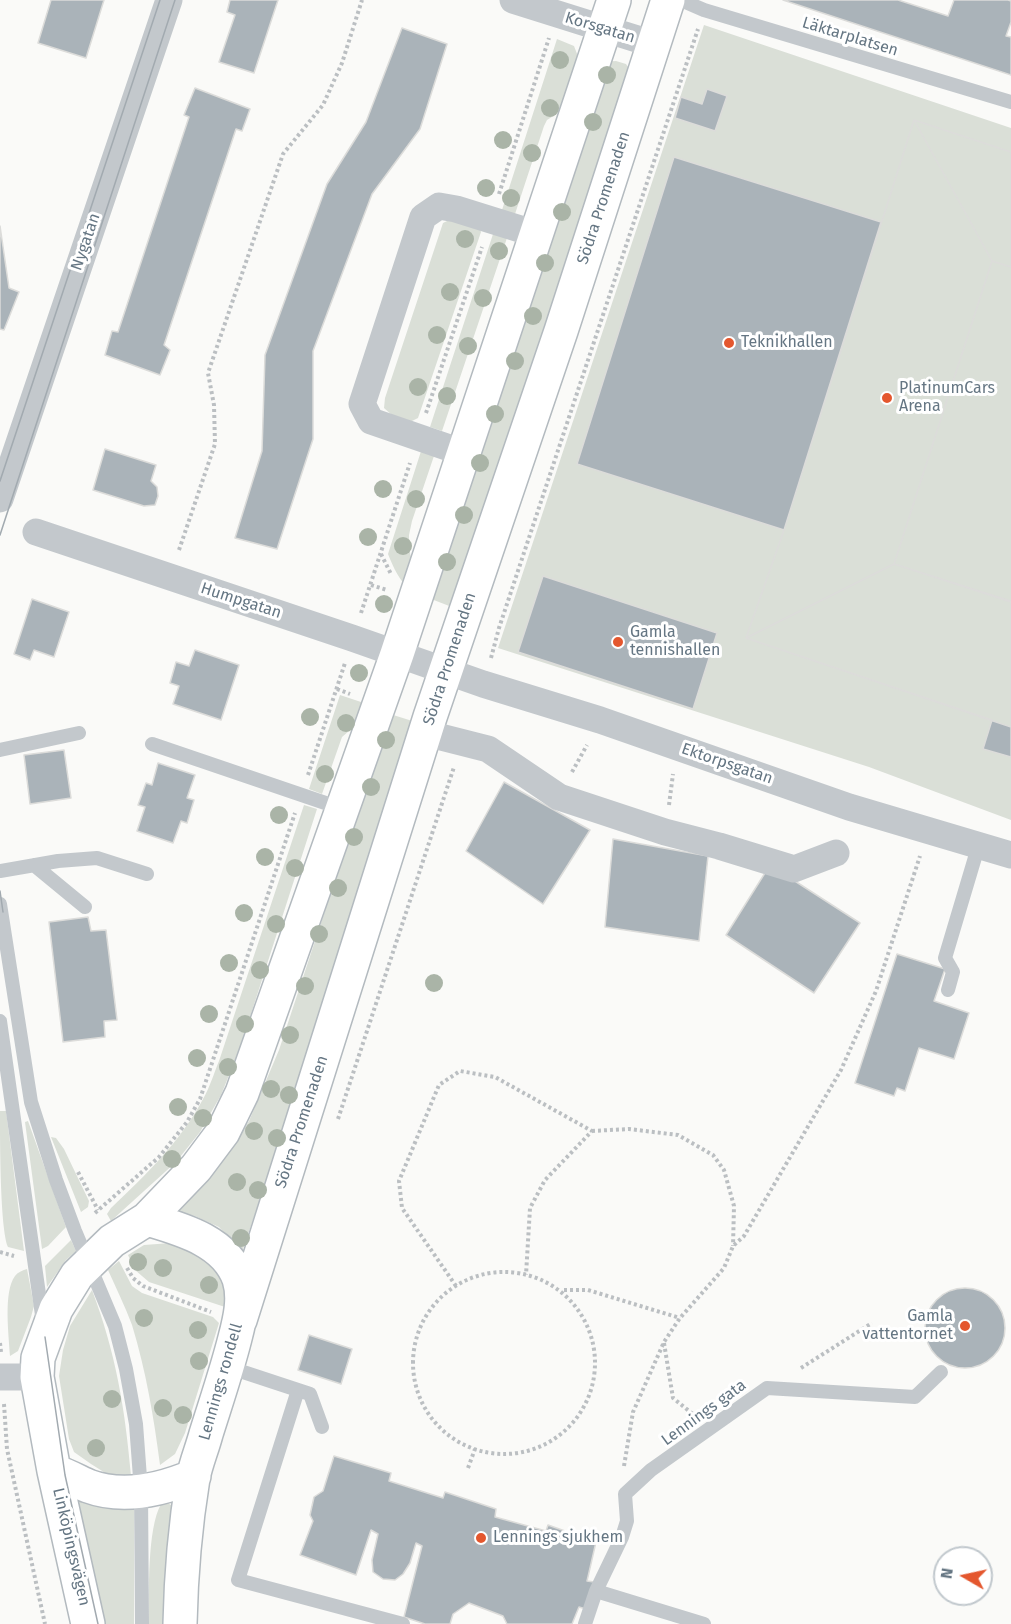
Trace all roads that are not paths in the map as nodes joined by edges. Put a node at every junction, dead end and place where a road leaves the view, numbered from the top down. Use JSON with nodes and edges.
{"nodes":[{"id":1,"x":169,"y":0,"type":"edge"},
{"id":2,"x":513,"y":0,"type":"edge"},
{"id":3,"x":668,"y":0,"type":"edge"},
{"id":4,"x":681,"y":0,"type":"edge"},
{"id":5,"x":609,"y":15,"type":"edge"},
{"id":6,"x":653,"y":44,"type":"junction"},
{"id":7,"x":1011,"y":102,"type":"edge"},
{"id":8,"x":536,"y":234,"type":"junction"},
{"id":9,"x":464,"y":453,"type":"junction"},
{"id":10,"x":1,"y":490,"type":"edge"},
{"id":11,"x":36,"y":532,"type":"dead end"},
{"id":12,"x":397,"y":654,"type":"junction"},
{"id":13,"x":445,"y":670,"type":"junction"},
{"id":14,"x":79,"y":733,"type":"dead end"},
{"id":15,"x":425,"y":734,"type":"junction"},
{"id":16,"x":152,"y":744,"type":"dead end"},
{"id":17,"x":0,"y":750,"type":"edge"},
{"id":18,"x":343,"y":809,"type":"junction"},
{"id":19,"x":979,"y":844,"type":"junction"},
{"id":20,"x":836,"y":853,"type":"dead end"},
{"id":21,"x":1011,"y":855,"type":"edge"},
{"id":22,"x":34,"y":865,"type":"junction"},
{"id":23,"x":0,"y":871,"type":"edge"},
{"id":24,"x":147,"y":874,"type":"dead end"},
{"id":25,"x":0,"y":904,"type":"edge"},
{"id":26,"x":85,"y":907,"type":"dead end"},
{"id":27,"x":948,"y":990,"type":"dead end"},
{"id":28,"x":0,"y":1021,"type":"edge"},
{"id":29,"x":147,"y":1218,"type":"junction"},
{"id":30,"x":89,"y":1264,"type":"junction"},
{"id":31,"x":240,"y":1320,"type":"junction"},
{"id":32,"x":45,"y":1337,"type":"junction"},
{"id":33,"x":228,"y":1367,"type":"junction"},
{"id":34,"x":941,"y":1372,"type":"dead end"},
{"id":35,"x":1,"y":1377,"type":"edge"},
{"id":36,"x":37,"y":1377,"type":"junction"},
{"id":37,"x":298,"y":1390,"type":"junction"},
{"id":38,"x":322,"y":1427,"type":"dead end"},
{"id":39,"x":54,"y":1471,"type":"junction"},
{"id":40,"x":194,"y":1476,"type":"junction"},
{"id":41,"x":141,"y":1491,"type":"junction"},
{"id":42,"x":596,"y":1591,"type":"junction"},
{"id":43,"x":88,"y":1624,"type":"edge"},
{"id":44,"x":142,"y":1624,"type":"edge"},
{"id":45,"x":180,"y":1624,"type":"edge"},
{"id":46,"x":403,"y":1624,"type":"edge"},
{"id":47,"x":585,"y":1624,"type":"edge"},
{"id":48,"x":704,"y":1624,"type":"edge"}],
"edges":[{"from":1,"to":10,"type":"street","name":"Nygatan"},
{"from":2,"to":5,"type":"street","name":"Korsgatan"},
{"from":3,"to":6,"type":"main road","name":"Södra Promenaden"},
{"from":4,"to":7,"type":"lane","name":"Läktarplatsen"},
{"from":5,"to":6,"type":"street","name":"Korsgatan"},
{"from":5,"to":8,"type":"main road"},
{"from":6,"to":13,"type":"main road","name":"Södra Promenaden"},
{"from":8,"to":9,"type":"main road"},
{"from":8,"to":9,"type":"street"},
{"from":9,"to":12,"type":"main road"},
{"from":11,"to":12,"type":"street","name":"Humpgatan"},
{"from":12,"to":13,"type":"street","name":"Humpgatan"},
{"from":12,"to":18,"type":"main road"},
{"from":13,"to":15,"type":"main road","name":"Södra Promenaden"},
{"from":13,"to":19,"type":"street","name":"Ektorpsgatan"},
{"from":14,"to":17,"type":"lane"},
{"from":15,"to":20,"type":"street"},
{"from":15,"to":31,"type":"main road","name":"Södra Promenaden"},
{"from":16,"to":18,"type":"lane"},
{"from":18,"to":29,"type":"main road"},
{"from":19,"to":21,"type":"street","name":"Ektorpsgatan"},
{"from":19,"to":27,"type":"lane"},
{"from":22,"to":23,"type":"lane"},
{"from":22,"to":24,"type":"lane"},
{"from":22,"to":26,"type":"lane"},
{"from":25,"to":30,"type":"lane"},
{"from":28,"to":32,"type":"lane"},
{"from":29,"to":30,"type":"main road"},
{"from":29,"to":31,"type":"main road","name":"Lennings rondell"},
{"from":30,"to":32,"type":"main road"},
{"from":30,"to":41,"type":"lane"},
{"from":31,"to":33,"type":"main road","name":"Lennings rondell"},
{"from":32,"to":36,"type":"main road"},
{"from":33,"to":37,"type":"lane"},
{"from":33,"to":40,"type":"main road","name":"Lennings rondell"},
{"from":34,"to":42,"type":"lane","name":"Lennings gata"},
{"from":35,"to":36,"type":"street"},
{"from":36,"to":39,"type":"main road"},
{"from":37,"to":38,"type":"lane"},
{"from":37,"to":46,"type":"lane"},
{"from":39,"to":41,"type":"main road"},
{"from":39,"to":43,"type":"main road","name":"Linköpingsvägen"},
{"from":40,"to":41,"type":"main road"},
{"from":40,"to":45,"type":"main road"},
{"from":41,"to":44,"type":"lane"},
{"from":42,"to":47,"type":"lane"},
{"from":42,"to":48,"type":"lane"}]}
